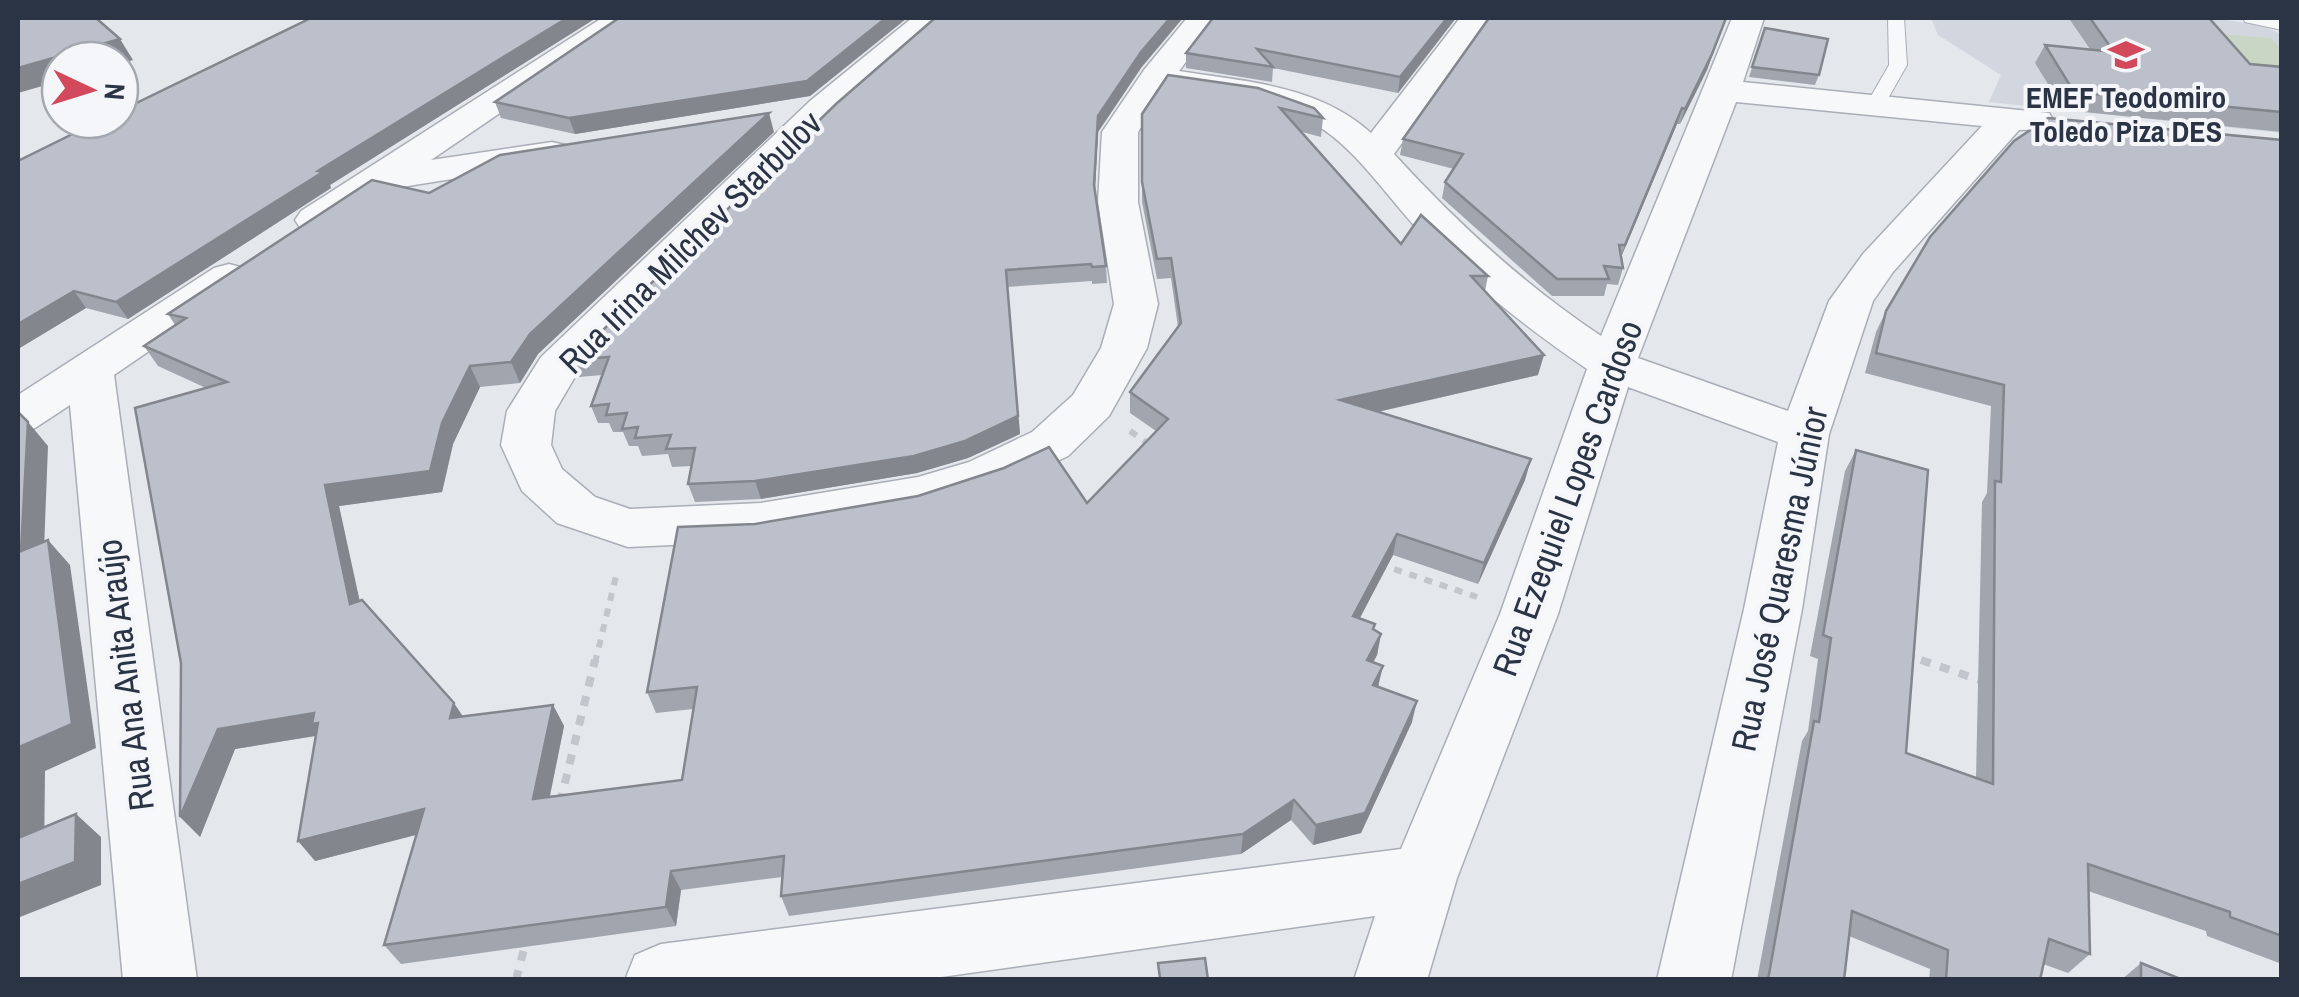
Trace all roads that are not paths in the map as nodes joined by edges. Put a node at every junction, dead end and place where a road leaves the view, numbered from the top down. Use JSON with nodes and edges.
{"nodes":[{"id":1,"x":624,"y":18,"type":"edge"},
{"id":2,"x":931,"y":18,"type":"edge"},
{"id":3,"x":1203,"y":18,"type":"edge"},
{"id":4,"x":1476,"y":18,"type":"edge"},
{"id":5,"x":1748,"y":18,"type":"edge"},
{"id":6,"x":1896,"y":18,"type":"edge"},
{"id":7,"x":2252,"y":18,"type":"edge"},
{"id":8,"x":2282,"y":25,"type":"edge"},
{"id":9,"x":1156,"y":77,"type":"junction"},
{"id":10,"x":1723,"y":90,"type":"junction"},
{"id":11,"x":1874,"y":105,"type":"junction"},
{"id":12,"x":823,"y":110,"type":"junction"},
{"id":13,"x":764,"y":119,"type":"edge"},
{"id":14,"x":2010,"y":119,"type":"junction"},
{"id":15,"x":2068,"y":125,"type":"edge"},
{"id":16,"x":587,"y":147,"type":"edge"},
{"id":17,"x":1374,"y":155,"type":"junction"},
{"id":18,"x":370,"y":182,"type":"junction"},
{"id":19,"x":1612,"y":364,"type":"junction"},
{"id":20,"x":90,"y":372,"type":"junction"},
{"id":21,"x":18,"y":416,"type":"edge"},
{"id":22,"x":1804,"y":434,"type":"junction"},
{"id":23,"x":1422,"y":878,"type":"junction"},
{"id":24,"x":160,"y":980,"type":"edge"},
{"id":25,"x":661,"y":980,"type":"edge"},
{"id":26,"x":1390,"y":980,"type":"edge"},
{"id":27,"x":1694,"y":980,"type":"edge"}],
"edges":[{"from":1,"to":18,"type":"street"},
{"from":2,"to":12,"type":"street","name":"Rua Irina Milchev Starbulov"},
{"from":3,"to":9,"type":"street","name":"Rua Irina Milchev Starbulov"},
{"from":4,"to":17,"type":"street"},
{"from":5,"to":10,"type":"street","name":"Rua Ezequiel Lopes Cardoso"},
{"from":6,"to":11,"type":"lane"},
{"from":7,"to":8,"type":"lane"},
{"from":9,"to":12,"type":"street","name":"Rua Irina Milchev Starbulov"},
{"from":9,"to":17,"type":"street"},
{"from":10,"to":11,"type":"street"},
{"from":10,"to":19,"type":"street","name":"Rua Ezequiel Lopes Cardoso"},
{"from":11,"to":14,"type":"street"},
{"from":12,"to":13,"type":"street"},
{"from":14,"to":15,"type":"street"},
{"from":14,"to":22,"type":"street","name":"Rua José Quaresma Júnior"},
{"from":16,"to":18,"type":"street"},
{"from":17,"to":19,"type":"street"},
{"from":18,"to":20,"type":"street"},
{"from":19,"to":22,"type":"street"},
{"from":19,"to":23,"type":"street","name":"Rua Ezequiel Lopes Cardoso"},
{"from":20,"to":21,"type":"street"},
{"from":20,"to":24,"type":"street","name":"Rua Ana Anita Araújo"},
{"from":22,"to":27,"type":"street","name":"Rua José Quaresma Júnior"},
{"from":23,"to":25,"type":"street"},
{"from":23,"to":26,"type":"street","name":"Rua Ezequiel Lopes Cardoso"}]}
